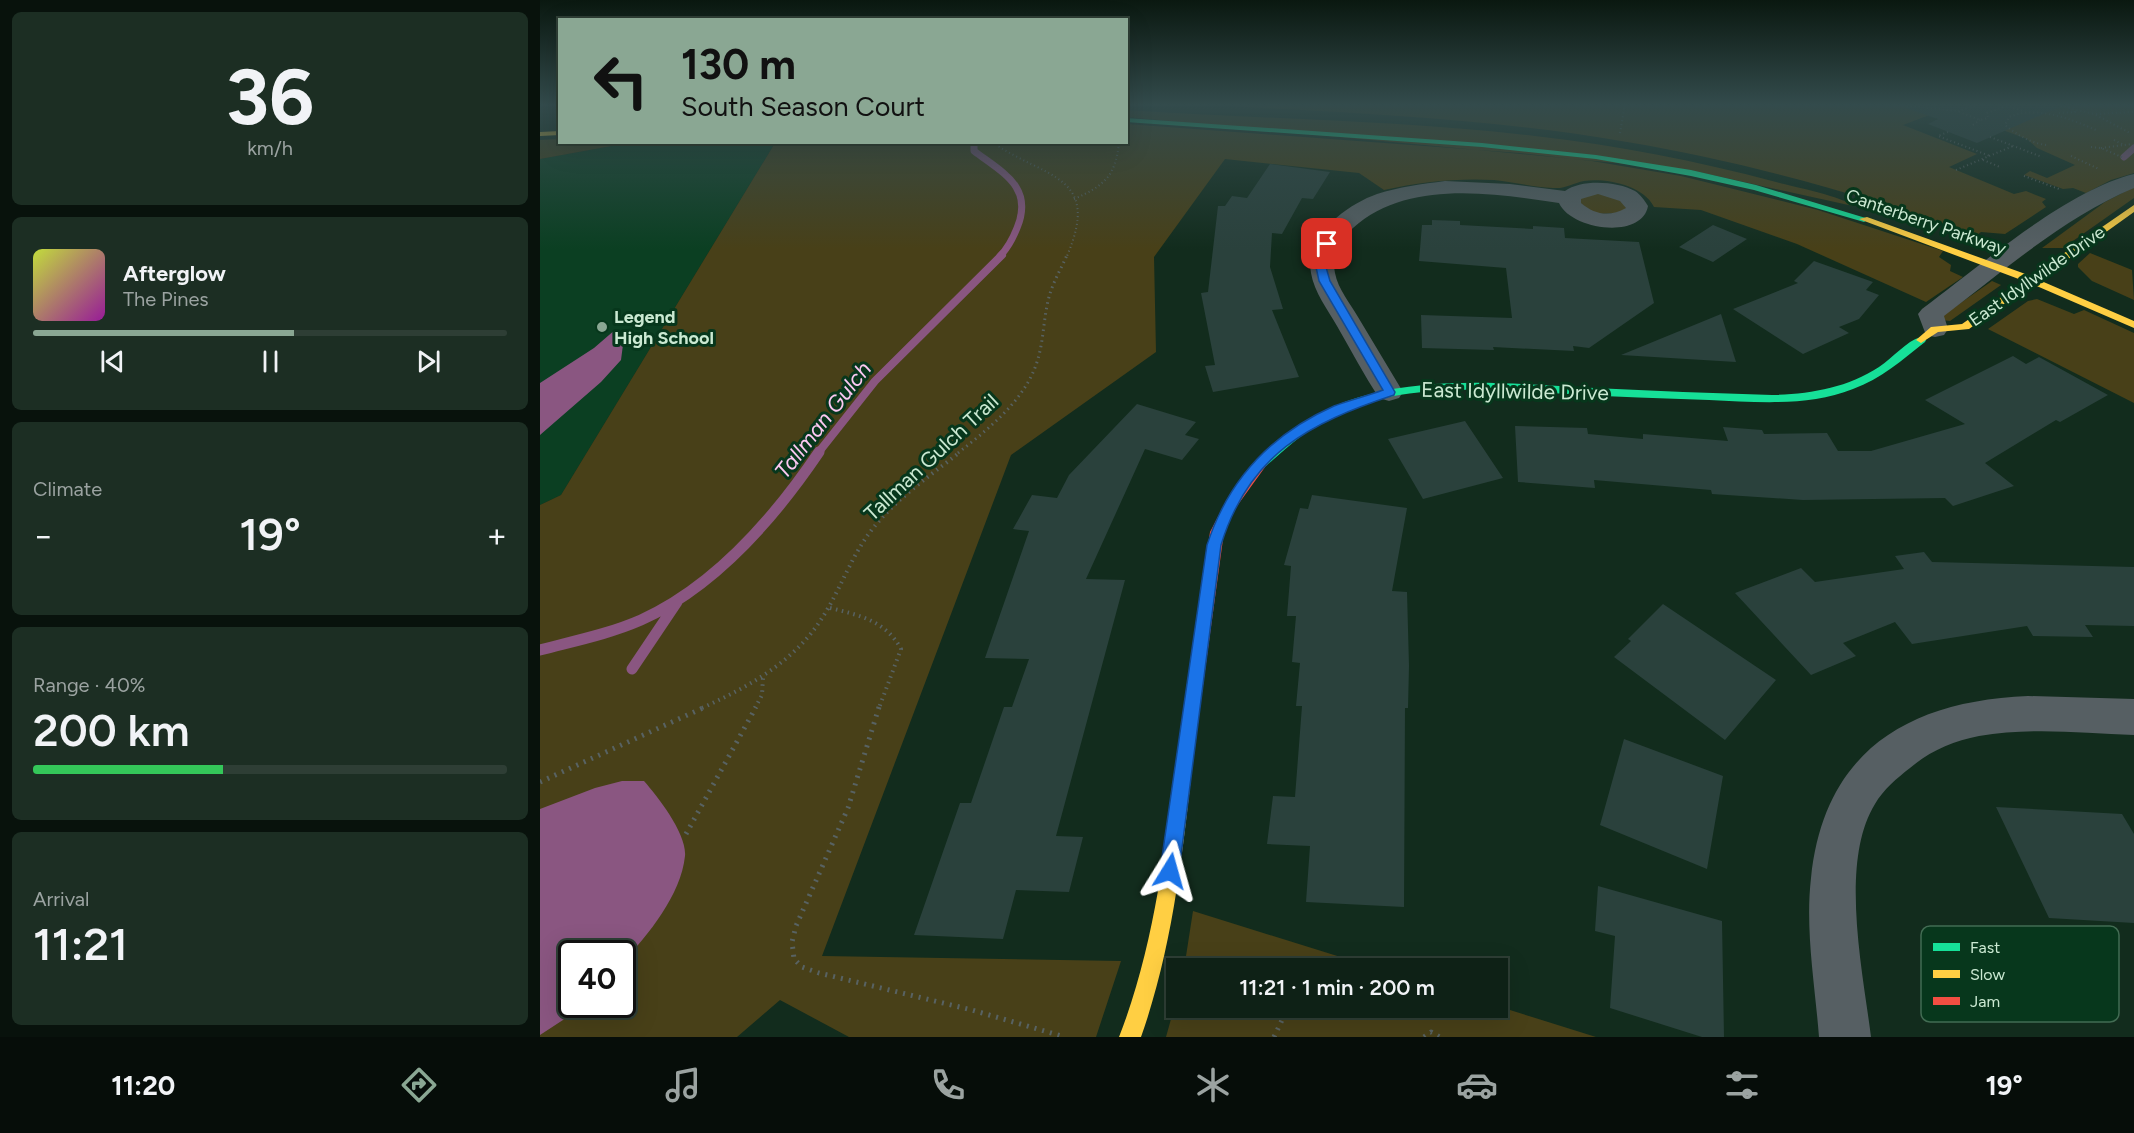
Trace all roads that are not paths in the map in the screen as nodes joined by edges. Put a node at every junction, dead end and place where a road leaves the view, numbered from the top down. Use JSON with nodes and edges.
{"nodes":[{"id":1,"x":1556,"y":152,"type":"edge"},
{"id":2,"x":2133,"y":171,"type":"edge"},
{"id":3,"x":1569,"y":198,"type":"dead end"},
{"id":4,"x":2134,"y":208,"type":"edge"},
{"id":5,"x":2001,"y":256,"type":"junction"},
{"id":6,"x":2047,"y":270,"type":"junction"},
{"id":7,"x":2063,"y":277,"type":"dead end"},
{"id":8,"x":2032,"y":279,"type":"junction"},
{"id":9,"x":2134,"y":325,"type":"edge"},
{"id":10,"x":1935,"y":329,"type":"junction"},
{"id":11,"x":1389,"y":392,"type":"junction"},
{"id":12,"x":2134,"y":717,"type":"edge"},
{"id":13,"x":1131,"y":1037,"type":"edge"},
{"id":14,"x":1845,"y":1037,"type":"edge"}],
"edges":[{"from":1,"to":5,"type":"street","name":"Canterberry Parkway"},
{"from":2,"to":5,"type":"street","name":"East Idyllwilde Drive"},
{"from":3,"to":11,"type":"street"},
{"from":4,"to":6,"type":"street","name":"East Idyllwilde Drive"},
{"from":5,"to":6,"type":"street","name":"Canterberry Parkway"},
{"from":5,"to":8,"type":"street","name":"Canterberry Parkway"},
{"from":5,"to":10,"type":"street","name":"East Idyllwilde Drive"},
{"from":6,"to":7,"type":"street","name":"Canterberry Parkway"},
{"from":6,"to":8,"type":"street","name":"East Idyllwilde Drive"},
{"from":8,"to":9,"type":"street","name":"Canterberry Parkway"},
{"from":8,"to":10,"type":"street","name":"East Idyllwilde Drive"},
{"from":10,"to":11,"type":"street","name":"East Idyllwilde Drive"},
{"from":11,"to":13,"type":"street","name":"East Idyllwilde Drive"},
{"from":12,"to":14,"type":"street"}]}
